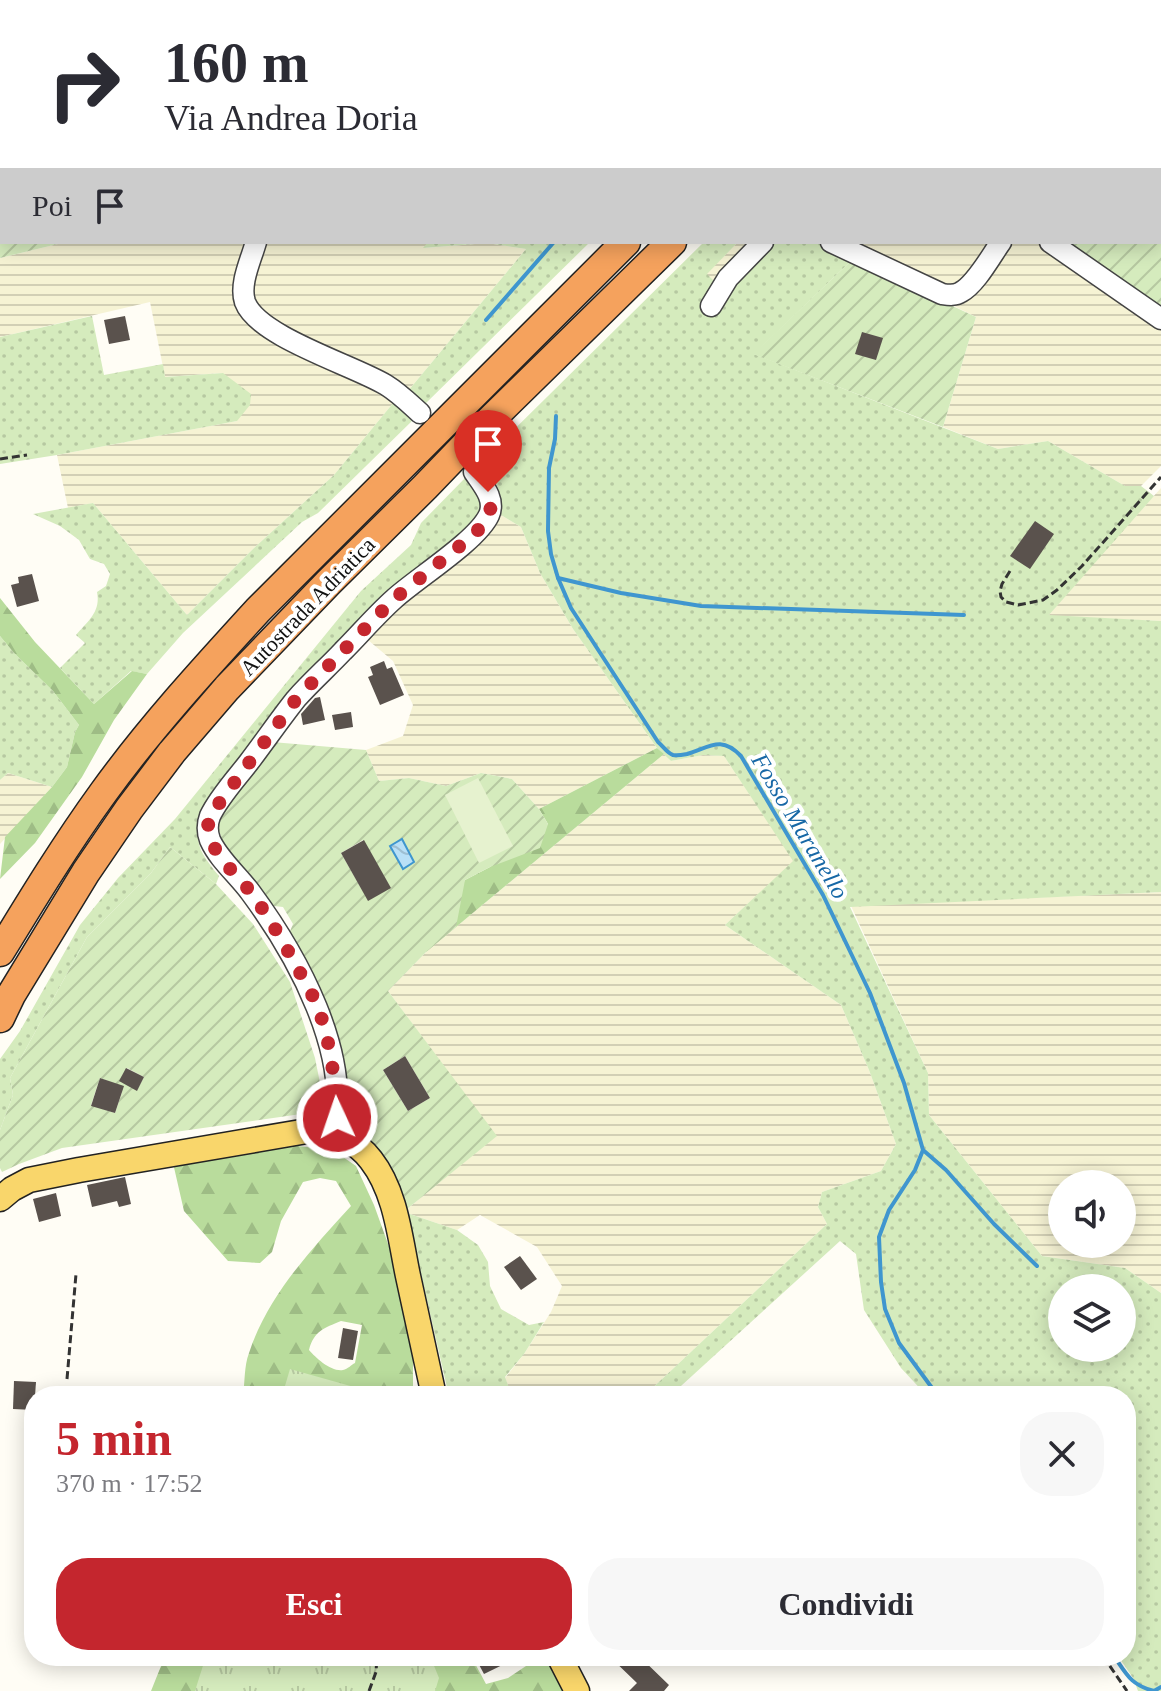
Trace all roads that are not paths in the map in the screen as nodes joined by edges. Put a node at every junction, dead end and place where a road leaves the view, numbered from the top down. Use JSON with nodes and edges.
{"nodes":[{"id":1,"x":255,"y":244,"type":"edge"},
{"id":2,"x":624,"y":244,"type":"edge"},
{"id":3,"x":670,"y":244,"type":"edge"},
{"id":4,"x":761,"y":244,"type":"edge"},
{"id":5,"x":835,"y":244,"type":"edge"},
{"id":6,"x":1000,"y":244,"type":"edge"},
{"id":7,"x":1053,"y":244,"type":"edge"},
{"id":8,"x":711,"y":306,"type":"dead end"},
{"id":9,"x":1161,"y":319,"type":"edge"},
{"id":10,"x":420,"y":413,"type":"dead end"},
{"id":11,"x":474,"y":472,"type":"dead end"},
{"id":12,"x":0,"y":952,"type":"edge"},
{"id":13,"x":0,"y":1018,"type":"edge"},
{"id":14,"x":333,"y":1133,"type":"junction"},
{"id":15,"x":0,"y":1199,"type":"edge"},
{"id":16,"x":432,"y":1386,"type":"edge"},
{"id":17,"x":564,"y":1666,"type":"edge"},
{"id":18,"x":577,"y":1691,"type":"edge"}],
"edges":[{"from":1,"to":10,"type":"street"},
{"from":2,"to":12,"type":"highway","name":"Autostrada Adriatica"},
{"from":3,"to":13,"type":"highway","name":"Autostrada Adriatica"},
{"from":4,"to":8,"type":"street"},
{"from":5,"to":6,"type":"street"},
{"from":7,"to":9,"type":"street"},
{"from":11,"to":14,"type":"street"},
{"from":14,"to":15,"type":"main road"},
{"from":14,"to":16,"type":"main road"},
{"from":17,"to":18,"type":"main road"}]}
